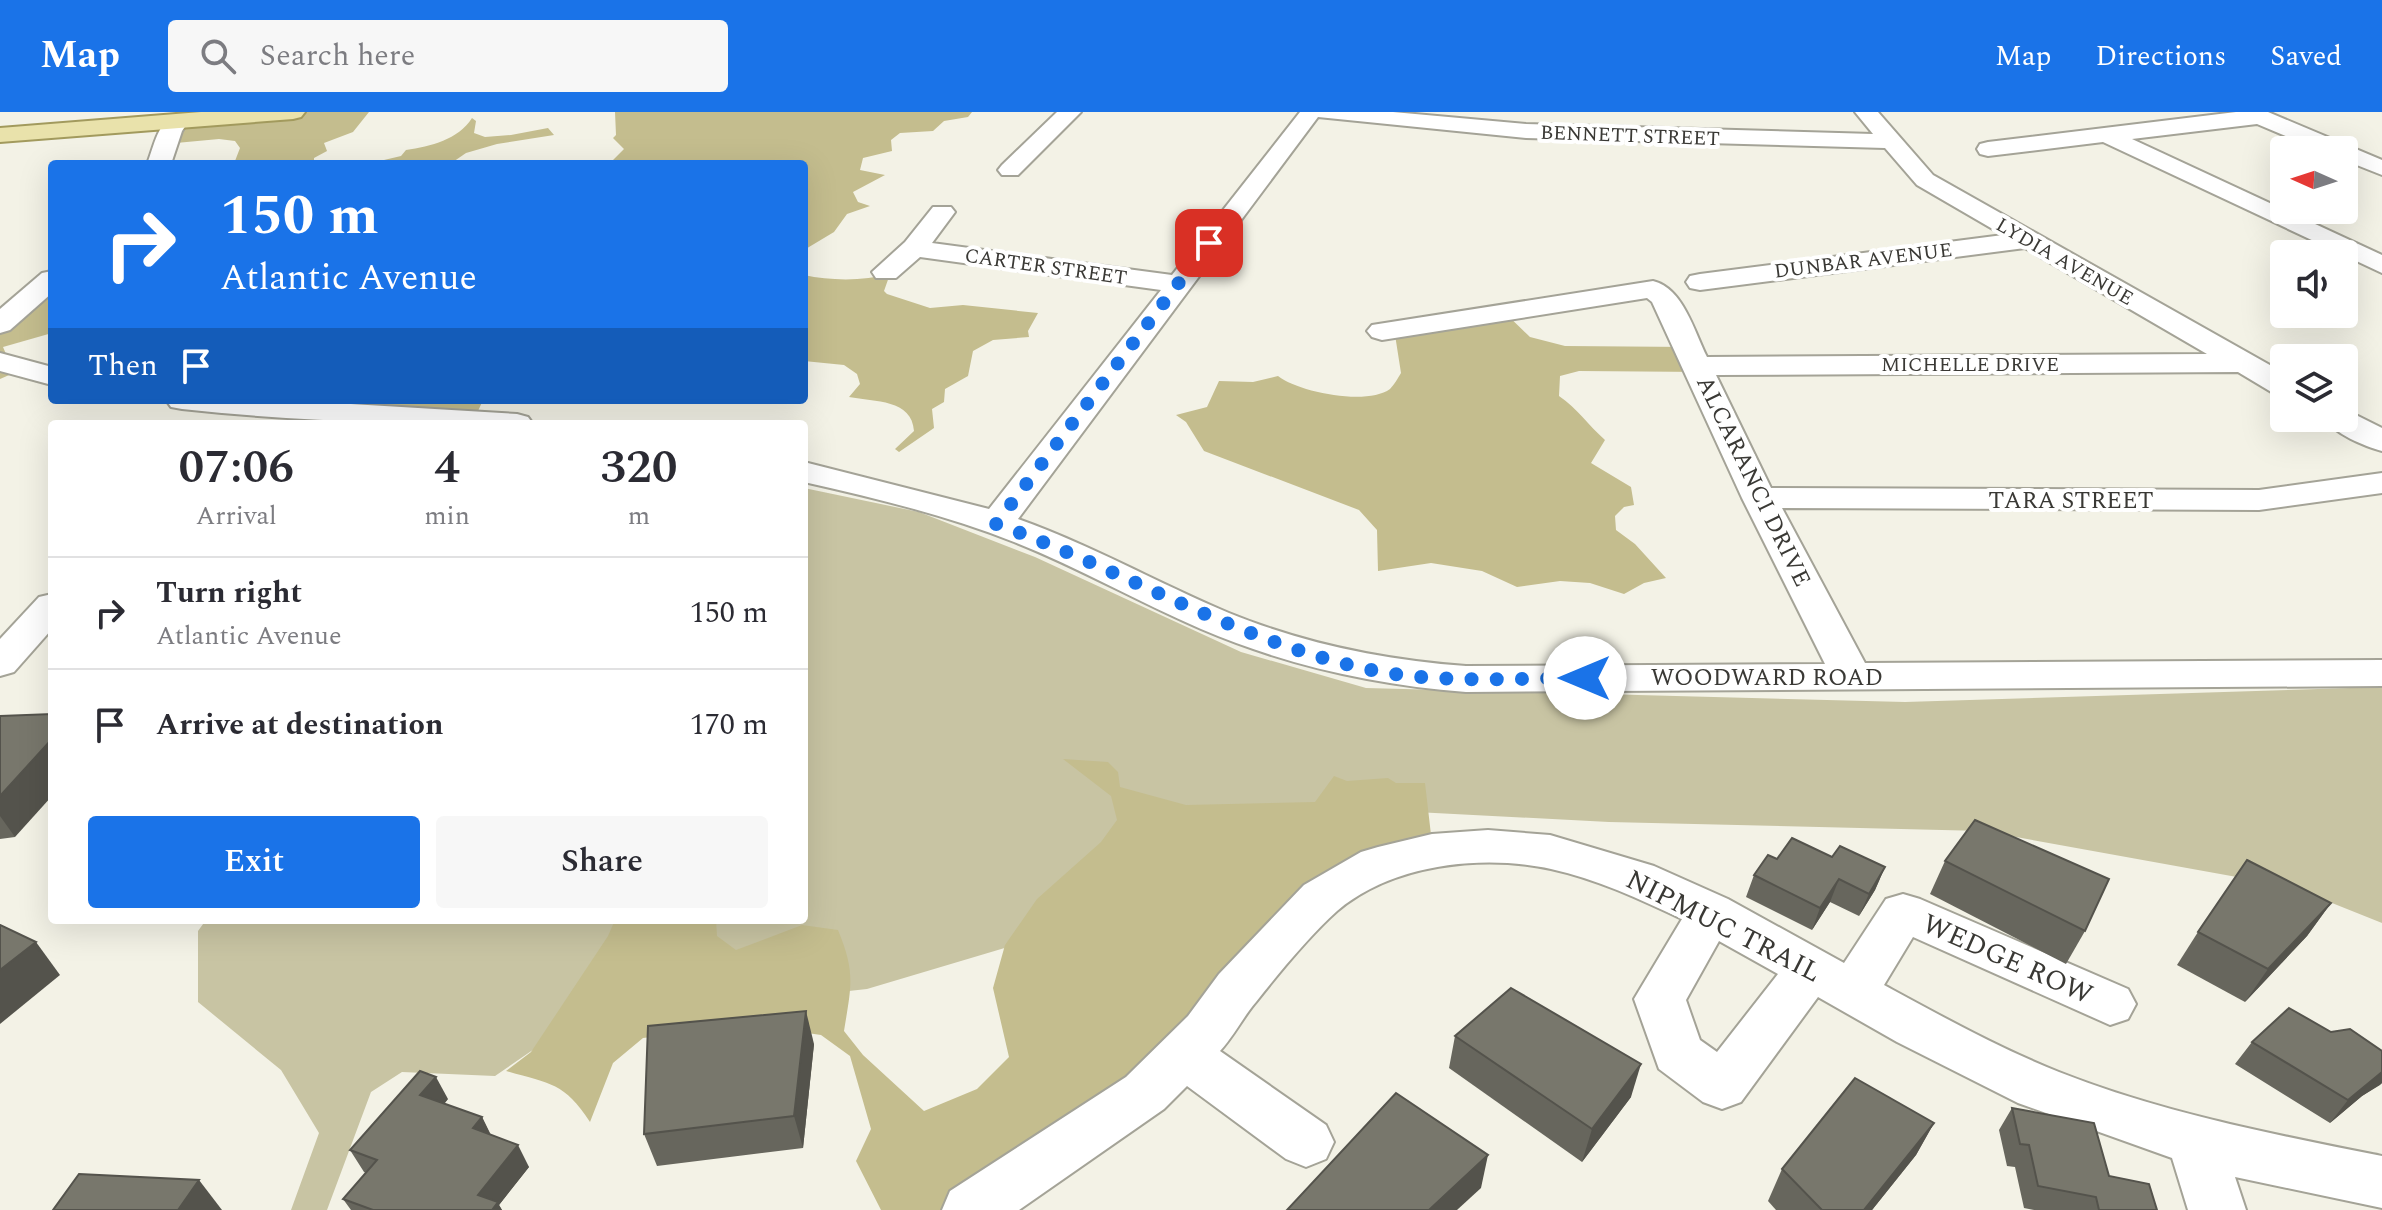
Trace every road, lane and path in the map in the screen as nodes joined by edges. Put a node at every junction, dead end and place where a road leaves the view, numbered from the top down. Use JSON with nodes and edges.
{"nodes":[{"id":1,"x":293,"y":112,"type":"edge"},
{"id":2,"x":1070,"y":112,"type":"edge"},
{"id":3,"x":1311,"y":112,"type":"edge"},
{"id":4,"x":1323,"y":112,"type":"edge"},
{"id":5,"x":1866,"y":112,"type":"edge"},
{"id":6,"x":2254,"y":115,"type":"edge"},
{"id":7,"x":178,"y":121,"type":"junction"},
{"id":8,"x":1593,"y":123,"type":"edge"},
{"id":9,"x":0,"y":135,"type":"edge"},
{"id":10,"x":2108,"y":136,"type":"junction"},
{"id":11,"x":2305,"y":136,"type":"edge"},
{"id":12,"x":1890,"y":141,"type":"junction"},
{"id":13,"x":1988,"y":149,"type":"dead end"},
{"id":14,"x":2358,"y":158,"type":"edge"},
{"id":15,"x":160,"y":160,"type":"edge"},
{"id":16,"x":2382,"y":168,"type":"edge"},
{"id":17,"x":1010,"y":170,"type":"dead end"},
{"id":18,"x":942,"y":212,"type":"dead end"},
{"id":19,"x":2027,"y":240,"type":"junction"},
{"id":20,"x":914,"y":248,"type":"junction"},
{"id":21,"x":2382,"y":265,"type":"edge"},
{"id":22,"x":886,"y":272,"type":"dead end"},
{"id":23,"x":48,"y":282,"type":"edge"},
{"id":24,"x":1700,"y":282,"type":"dead end"},
{"id":25,"x":1178,"y":284,"type":"junction"},
{"id":26,"x":0,"y":324,"type":"edge"},
{"id":27,"x":1382,"y":331,"type":"dead end"},
{"id":28,"x":0,"y":362,"type":"edge"},
{"id":29,"x":2241,"y":363,"type":"junction"},
{"id":30,"x":1698,"y":366,"type":"junction"},
{"id":31,"x":48,"y":375,"type":"edge"},
{"id":32,"x":2270,"y":379,"type":"edge"},
{"id":33,"x":204,"y":404,"type":"edge"},
{"id":34,"x":277,"y":417,"type":"edge"},
{"id":35,"x":380,"y":420,"type":"edge"},
{"id":36,"x":2358,"y":428,"type":"edge"},
{"id":37,"x":2382,"y":441,"type":"edge"},
{"id":38,"x":808,"y":473,"type":"edge"},
{"id":39,"x":2382,"y":483,"type":"edge"},
{"id":40,"x":1759,"y":498,"type":"junction"},
{"id":41,"x":996,"y":524,"type":"junction"},
{"id":42,"x":48,"y":609,"type":"edge"},
{"id":43,"x":0,"y":663,"type":"edge"},
{"id":44,"x":2382,"y":673,"type":"edge"},
{"id":45,"x":1852,"y":677,"type":"junction"},
{"id":46,"x":1711,"y":912,"type":"junction"},
{"id":47,"x":1832,"y":980,"type":"junction"},
{"id":48,"x":2110,"y":1004,"type":"dead end"},
{"id":49,"x":1183,"y":1054,"type":"junction"},
{"id":50,"x":1306,"y":1142,"type":"dead end"},
{"id":51,"x":2195,"y":1142,"type":"junction"},
{"id":52,"x":2382,"y":1182,"type":"edge"},
{"id":53,"x":971,"y":1210,"type":"edge"},
{"id":54,"x":2217,"y":1210,"type":"edge"}],
"edges":[{"from":1,"to":7,"type":"main road"},
{"from":2,"to":17,"type":"street"},
{"from":3,"to":25,"type":"street"},
{"from":4,"to":8,"type":"street","name":"BENNETT STREET"},
{"from":5,"to":12,"type":"street","name":"LYDIA AVENUE"},
{"from":6,"to":10,"type":"street"},
{"from":6,"to":11,"type":"street"},
{"from":7,"to":9,"type":"main road"},
{"from":7,"to":15,"type":"street"},
{"from":8,"to":12,"type":"street","name":"BENNETT STREET"},
{"from":10,"to":13,"type":"street"},
{"from":10,"to":21,"type":"street"},
{"from":12,"to":19,"type":"street","name":"LYDIA AVENUE"},
{"from":14,"to":16,"type":"street"},
{"from":18,"to":20,"type":"street"},
{"from":19,"to":24,"type":"street","name":"DUNBAR AVENUE"},
{"from":19,"to":29,"type":"street","name":"LYDIA AVENUE"},
{"from":20,"to":22,"type":"street"},
{"from":20,"to":25,"type":"street","name":"CARTER STREET"},
{"from":23,"to":26,"type":"street"},
{"from":25,"to":41,"type":"street"},
{"from":27,"to":30,"type":"street","name":"ALCARANCI DRIVE"},
{"from":28,"to":31,"type":"street"},
{"from":29,"to":30,"type":"street","name":"MICHELLE DRIVE"},
{"from":29,"to":32,"type":"street","name":"LYDIA AVENUE"},
{"from":30,"to":40,"type":"street","name":"ALCARANCI DRIVE"},
{"from":33,"to":34,"type":"street"},
{"from":34,"to":35,"type":"street"},
{"from":36,"to":37,"type":"street"},
{"from":38,"to":41,"type":"street","name":"WOODWARD ROAD"},
{"from":39,"to":40,"type":"street","name":"TARA STREET"},
{"from":40,"to":45,"type":"street","name":"ALCARANCI DRIVE"},
{"from":41,"to":45,"type":"street","name":"WOODWARD ROAD"},
{"from":42,"to":43,"type":"street"},
{"from":44,"to":45,"type":"street","name":"WOODWARD ROAD"},
{"from":46,"to":47,"type":"street","name":"NIPMUC TRAIL"},
{"from":46,"to":47,"type":"street"},
{"from":46,"to":49,"type":"street","name":"NIPMUC TRAIL"},
{"from":47,"to":48,"type":"street","name":"WEDGE ROW"},
{"from":47,"to":51,"type":"street","name":"NIPMUC TRAIL"},
{"from":49,"to":50,"type":"street"},
{"from":49,"to":53,"type":"street","name":"NIPMUC TRAIL"},
{"from":51,"to":52,"type":"street","name":"NIPMUC TRAIL"},
{"from":51,"to":54,"type":"street"}]}
